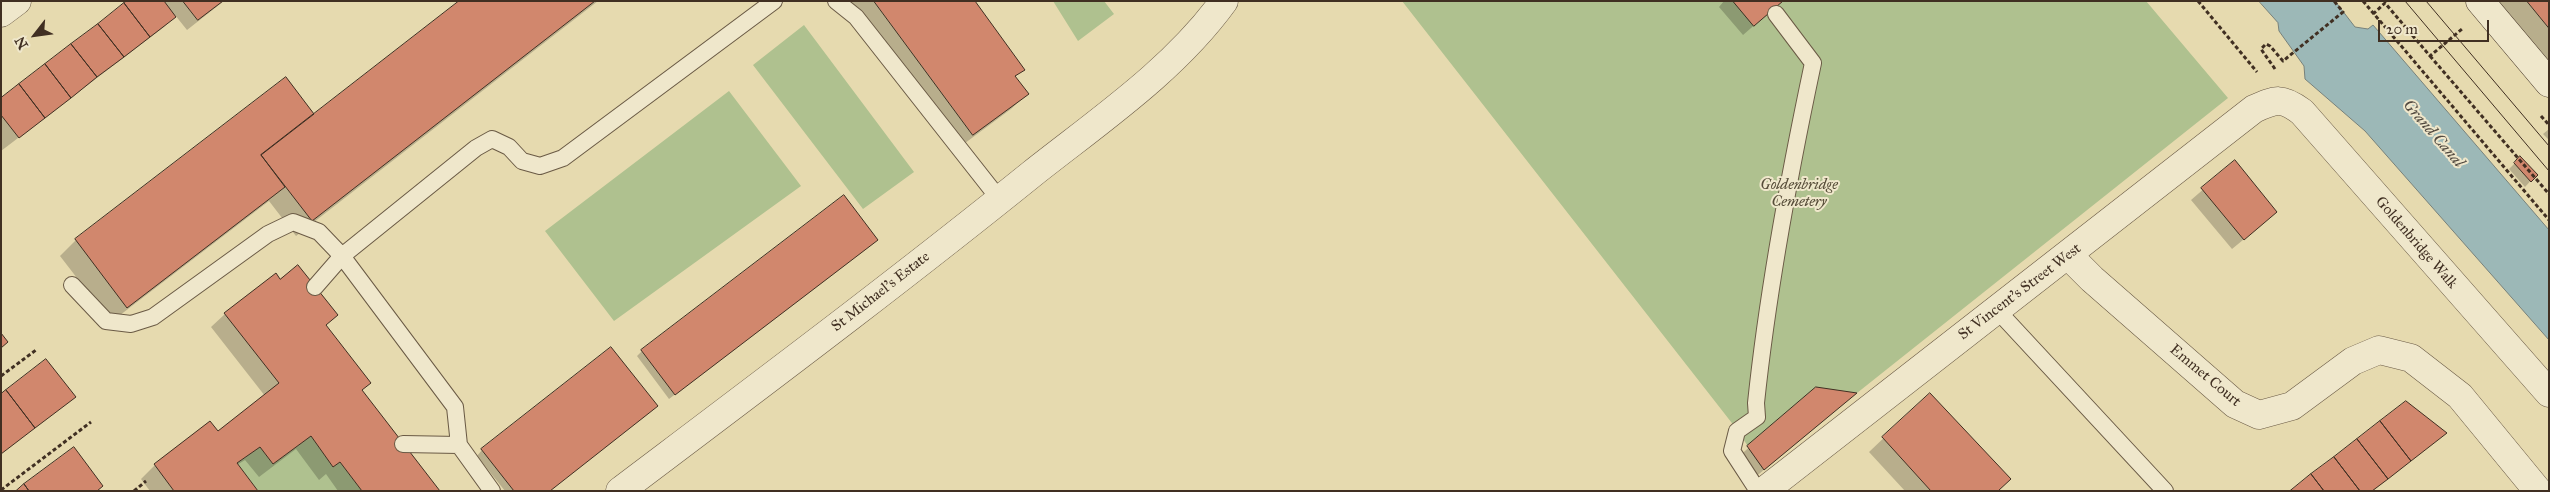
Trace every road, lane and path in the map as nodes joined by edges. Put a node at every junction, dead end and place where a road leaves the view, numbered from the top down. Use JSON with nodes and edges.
{"nodes":[{"id":1,"x":17,"y":1,"type":"edge"},
{"id":2,"x":774,"y":1,"type":"edge"},
{"id":3,"x":836,"y":1,"type":"edge"},
{"id":4,"x":1224,"y":1,"type":"edge"},
{"id":5,"x":2198,"y":1,"type":"edge"},
{"id":6,"x":2334,"y":1,"type":"edge"},
{"id":7,"x":2363,"y":1,"type":"edge"},
{"id":8,"x":2480,"y":1,"type":"edge"},
{"id":9,"x":1,"y":13,"type":"edge"},
{"id":10,"x":1776,"y":14,"type":"dead end"},
{"id":11,"x":2372,"y":14,"type":"junction"},
{"id":12,"x":2465,"y":27,"type":"dead end"},
{"id":13,"x":2430,"y":56,"type":"junction"},
{"id":14,"x":2266,"y":59,"type":"dead end"},
{"id":15,"x":2549,"y":83,"type":"edge"},
{"id":16,"x":2279,"y":100,"type":"junction"},
{"id":17,"x":2549,"y":194,"type":"edge"},
{"id":18,"x":1000,"y":200,"type":"junction"},
{"id":19,"x":2549,"y":220,"type":"edge"},
{"id":20,"x":2068,"y":255,"type":"junction"},
{"id":21,"x":342,"y":256,"type":"junction"},
{"id":22,"x":72,"y":285,"type":"dead end"},
{"id":23,"x":315,"y":287,"type":"dead end"},
{"id":24,"x":1996,"y":309,"type":"junction"},
{"id":25,"x":36,"y":350,"type":"dead end"},
{"id":26,"x":1,"y":376,"type":"edge"},
{"id":27,"x":2549,"y":393,"type":"edge"},
{"id":28,"x":91,"y":422,"type":"dead end"},
{"id":29,"x":403,"y":444,"type":"dead end"},
{"id":30,"x":459,"y":445,"type":"junction"},
{"id":31,"x":146,"y":481,"type":"dead end"},
{"id":32,"x":1,"y":490,"type":"edge"},
{"id":33,"x":134,"y":491,"type":"edge"},
{"id":34,"x":492,"y":491,"type":"edge"},
{"id":35,"x":620,"y":491,"type":"edge"},
{"id":36,"x":1758,"y":491,"type":"edge"},
{"id":37,"x":1764,"y":491,"type":"edge"},
{"id":38,"x":2165,"y":491,"type":"edge"},
{"id":39,"x":2538,"y":491,"type":"edge"}],
"edges":[{"from":1,"to":9,"type":"street"},
{"from":2,"to":21,"type":"lane"},
{"from":3,"to":18,"type":"lane"},
{"from":4,"to":18,"type":"street","name":"St Michael's Estate"},
{"from":5,"to":16,"type":"path"},
{"from":6,"to":14,"type":"path"},
{"from":7,"to":11,"type":"path"},
{"from":8,"to":15,"type":"street"},
{"from":10,"to":36,"type":"lane"},
{"from":11,"to":13,"type":"path"},
{"from":11,"to":19,"type":"path"},
{"from":12,"to":13,"type":"path"},
{"from":13,"to":17,"type":"path"},
{"from":16,"to":20,"type":"street","name":"St Vincent's Street West"},
{"from":16,"to":27,"type":"street","name":"Goldenbridge Walk"},
{"from":18,"to":35,"type":"street","name":"St Michael's Estate"},
{"from":20,"to":24,"type":"street","name":"St Vincent's Street West"},
{"from":20,"to":39,"type":"street","name":"Emmet Court"},
{"from":21,"to":22,"type":"lane"},
{"from":21,"to":23,"type":"lane"},
{"from":21,"to":30,"type":"lane"},
{"from":24,"to":37,"type":"street","name":"St Vincent's Street West"},
{"from":24,"to":38,"type":"lane"},
{"from":25,"to":26,"type":"path"},
{"from":28,"to":32,"type":"path"},
{"from":29,"to":30,"type":"lane"},
{"from":30,"to":34,"type":"lane"},
{"from":31,"to":33,"type":"path"}]}
